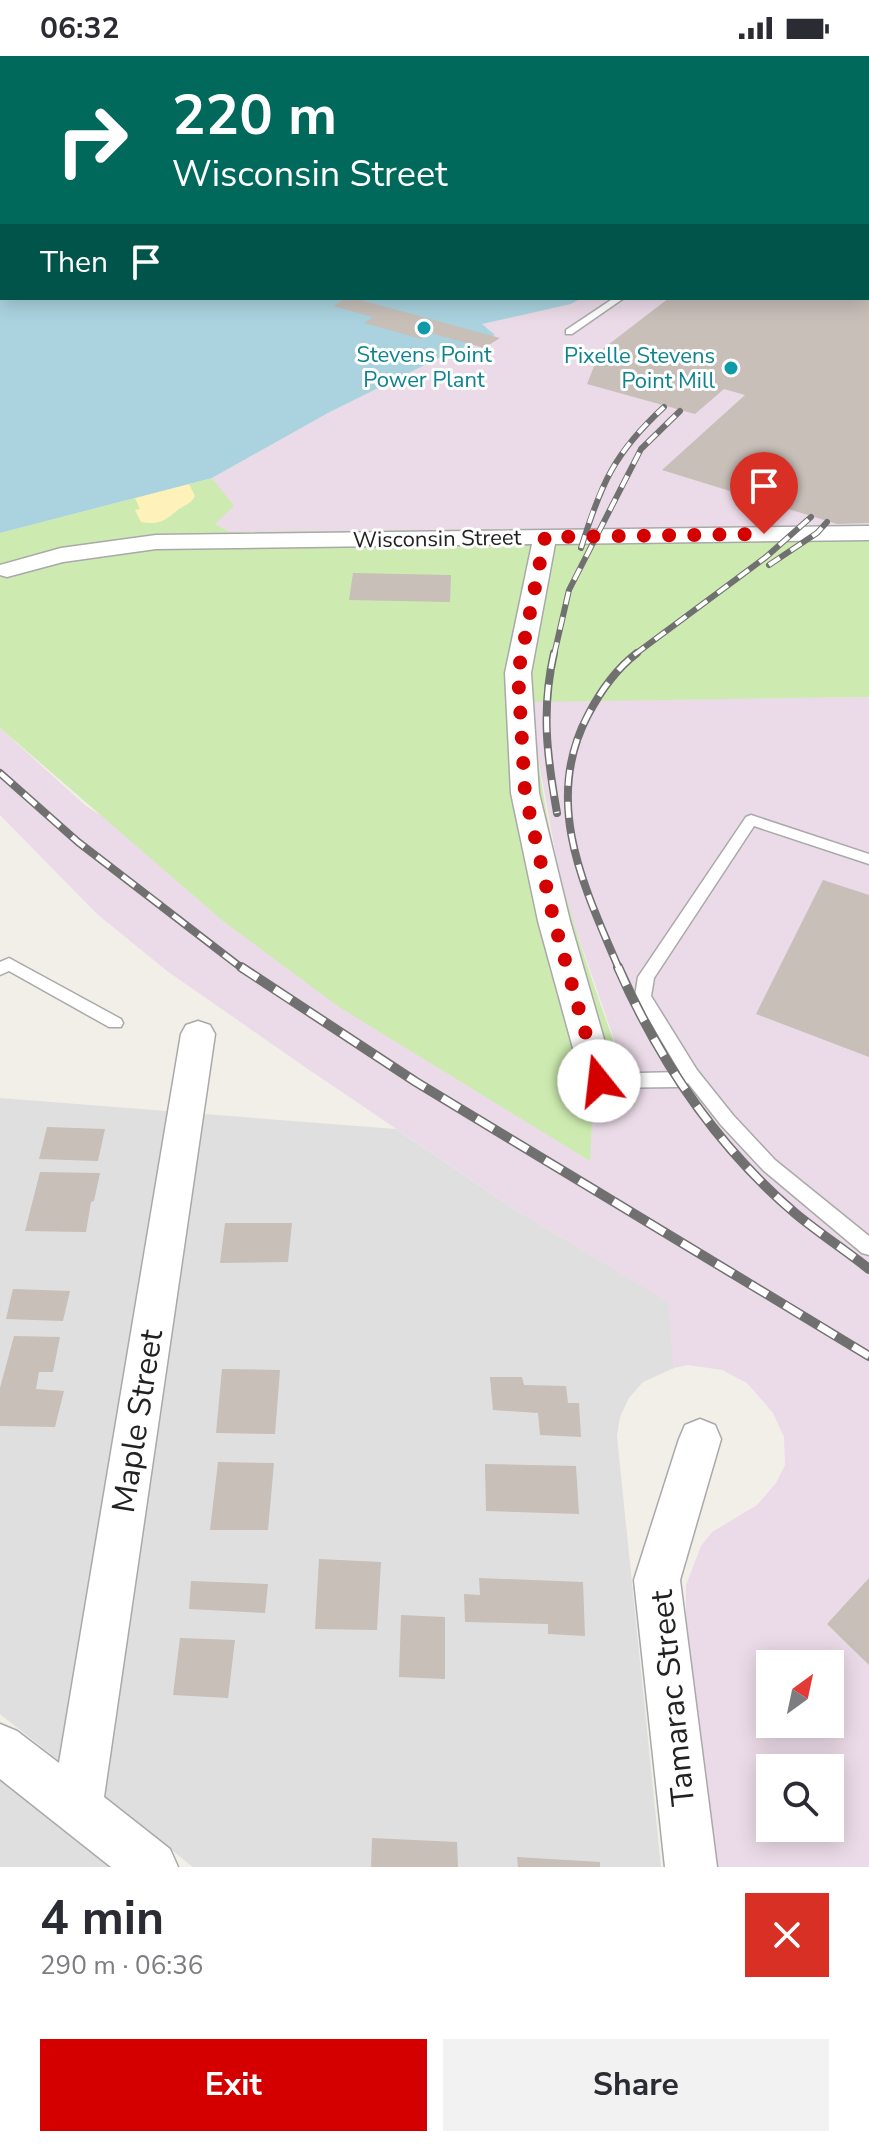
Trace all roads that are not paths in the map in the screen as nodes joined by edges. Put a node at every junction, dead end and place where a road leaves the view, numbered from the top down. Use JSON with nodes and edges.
{"nodes":[{"id":1,"x":617,"y":300,"type":"edge"},
{"id":2,"x":569,"y":332,"type":"dead end"},
{"id":3,"x":869,"y":533,"type":"edge"},
{"id":4,"x":545,"y":537,"type":"junction"},
{"id":5,"x":7,"y":570,"type":"dead end"},
{"id":6,"x":869,"y":859,"type":"edge"},
{"id":7,"x":3,"y":964,"type":"edge"},
{"id":8,"x":115,"y":1023,"type":"dead end"},
{"id":9,"x":198,"y":1034,"type":"dead end"},
{"id":10,"x":691,"y":1075,"type":"junction"},
{"id":11,"x":599,"y":1081,"type":"joint"},
{"id":12,"x":869,"y":1247,"type":"edge"},
{"id":13,"x":700,"y":1439,"type":"dead end"},
{"id":14,"x":0,"y":1748,"type":"edge"},
{"id":15,"x":77,"y":1807,"type":"junction"},
{"id":16,"x":152,"y":1867,"type":"edge"},
{"id":17,"x":691,"y":1867,"type":"edge"}],
"edges":[{"from":1,"to":2,"type":"lane"},
{"from":3,"to":4,"type":"street","name":"Wisconsin Street"},
{"from":4,"to":5,"type":"street","name":"Wisconsin Street"},
{"from":4,"to":11,"type":"street"},
{"from":6,"to":10,"type":"lane"},
{"from":7,"to":8,"type":"lane"},
{"from":9,"to":15,"type":"street","name":"Maple Street"},
{"from":10,"to":11,"type":"lane"},
{"from":10,"to":12,"type":"lane"},
{"from":13,"to":17,"type":"street","name":"Tamarac Street"},
{"from":14,"to":15,"type":"street"},
{"from":15,"to":16,"type":"street"}]}
